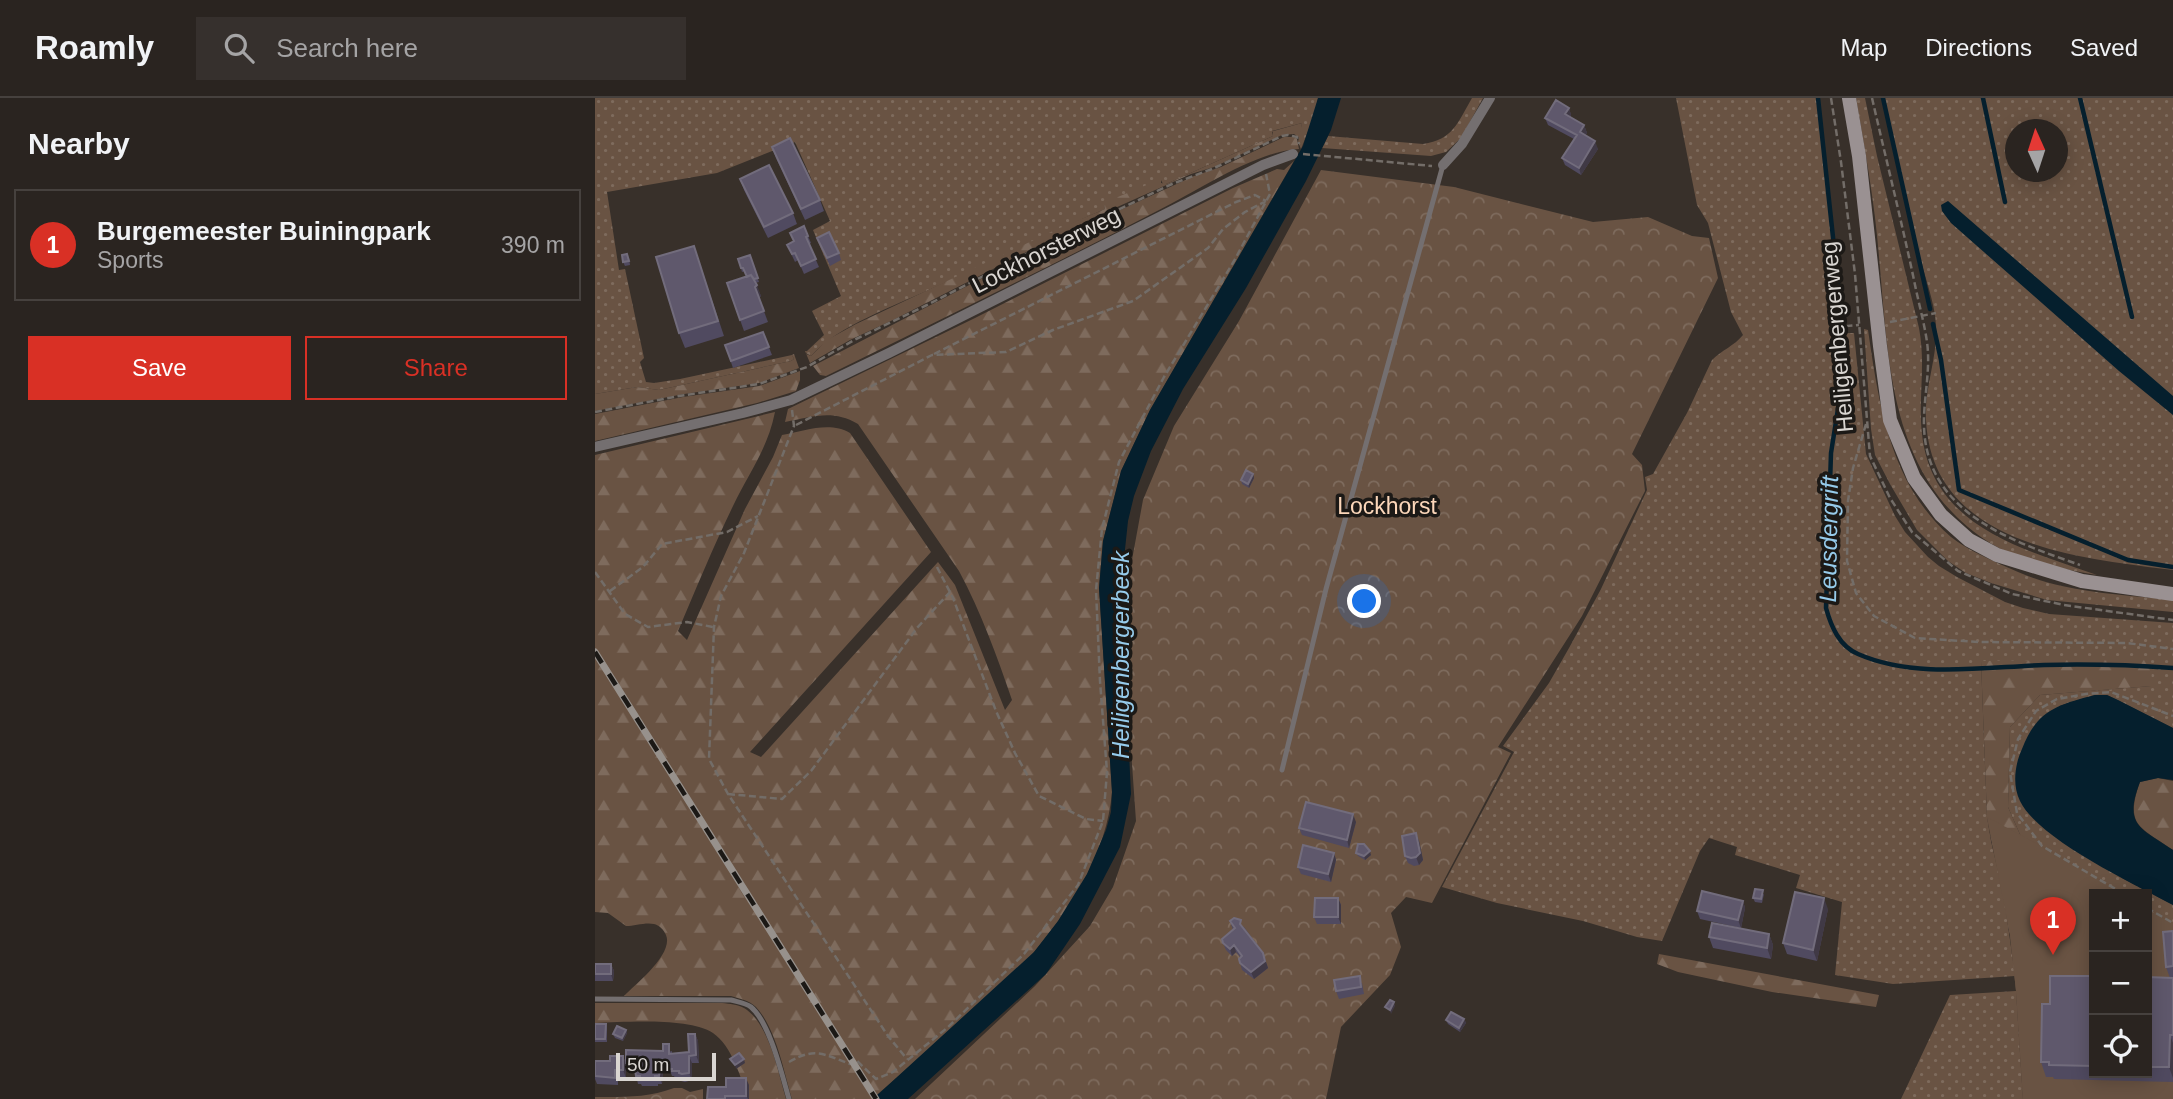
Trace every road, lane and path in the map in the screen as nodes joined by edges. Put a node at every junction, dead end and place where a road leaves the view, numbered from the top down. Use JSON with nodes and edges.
{"nodes":[{"id":1,"x":1490,"y":98,"type":"edge"},
{"id":2,"x":1831,"y":98,"type":"edge"},
{"id":3,"x":1849,"y":98,"type":"edge"},
{"id":4,"x":1872,"y":98,"type":"edge"},
{"id":5,"x":1295,"y":154,"type":"junction"},
{"id":6,"x":1263,"y":164,"type":"junction"},
{"id":7,"x":1443,"y":165,"type":"junction"},
{"id":8,"x":1266,"y":201,"type":"junction"},
{"id":9,"x":1936,"y":313,"type":"dead end"},
{"id":10,"x":1921,"y":316,"type":"junction"},
{"id":11,"x":1877,"y":323,"type":"junction"},
{"id":12,"x":1859,"y":325,"type":"junction"},
{"id":13,"x":1835,"y":327,"type":"dead end"},
{"id":14,"x":932,"y":355,"type":"junction"},
{"id":15,"x":790,"y":400,"type":"junction"},
{"id":16,"x":595,"y":412,"type":"edge"},
{"id":17,"x":1867,"y":421,"type":"junction"},
{"id":18,"x":794,"y":426,"type":"junction"},
{"id":19,"x":595,"y":447,"type":"edge"},
{"id":20,"x":760,"y":515,"type":"junction"},
{"id":21,"x":937,"y":567,"type":"dead end"},
{"id":22,"x":2090,"y":568,"type":"dead end"},
{"id":23,"x":595,"y":572,"type":"edge"},
{"id":24,"x":610,"y":591,"type":"junction"},
{"id":25,"x":950,"y":592,"type":"junction"},
{"id":26,"x":2173,"y":594,"type":"edge"},
{"id":27,"x":2173,"y":620,"type":"edge"},
{"id":28,"x":714,"y":628,"type":"junction"},
{"id":29,"x":2173,"y":649,"type":"edge"},
{"id":30,"x":2173,"y":716,"type":"edge"},
{"id":31,"x":1282,"y":770,"type":"dead end"},
{"id":32,"x":728,"y":794,"type":"junction"},
{"id":33,"x":1103,"y":821,"type":"junction"},
{"id":34,"x":2115,"y":889,"type":"edge"},
{"id":35,"x":2152,"y":911,"type":"edge"},
{"id":36,"x":2173,"y":923,"type":"edge"},
{"id":37,"x":595,"y":999,"type":"edge"},
{"id":38,"x":908,"y":1059,"type":"junction"},
{"id":39,"x":779,"y":1067,"type":"junction"},
{"id":40,"x":789,"y":1099,"type":"edge"}],
"edges":[{"from":1,"to":7,"type":"street"},
{"from":2,"to":12,"type":"path","name":"Heiligenbergerweg"},
{"from":3,"to":11,"type":"main road","name":"Heiligenbergerweg"},
{"from":4,"to":10,"type":"path"},
{"from":5,"to":6,"type":"street","name":"Lockhorsterweg"},
{"from":5,"to":7,"type":"path"},
{"from":5,"to":16,"type":"path"},
{"from":6,"to":8,"type":"path"},
{"from":6,"to":15,"type":"street","name":"Lockhorsterweg"},
{"from":7,"to":31,"type":"lane"},
{"from":8,"to":14,"type":"path"},
{"from":8,"to":14,"type":"path"},
{"from":8,"to":33,"type":"path"},
{"from":9,"to":10,"type":"path"},
{"from":10,"to":11,"type":"path"},
{"from":10,"to":22,"type":"path"},
{"from":11,"to":12,"type":"path"},
{"from":11,"to":26,"type":"main road","name":"Heiligenbergerweg"},
{"from":12,"to":13,"type":"path"},
{"from":12,"to":17,"type":"path","name":"Heiligenbergerweg"},
{"from":14,"to":18,"type":"path"},
{"from":15,"to":18,"type":"path"},
{"from":15,"to":19,"type":"street","name":"Lockhorsterweg"},
{"from":17,"to":27,"type":"path","name":"Heiligenbergerweg"},
{"from":17,"to":29,"type":"path"},
{"from":18,"to":20,"type":"path"},
{"from":20,"to":24,"type":"path"},
{"from":20,"to":28,"type":"path"},
{"from":21,"to":25,"type":"path"},
{"from":23,"to":24,"type":"path"},
{"from":24,"to":28,"type":"path"},
{"from":25,"to":32,"type":"path"},
{"from":25,"to":33,"type":"path"},
{"from":28,"to":32,"type":"path"},
{"from":30,"to":34,"type":"path"},
{"from":32,"to":38,"type":"path"},
{"from":33,"to":38,"type":"path"},
{"from":35,"to":36,"type":"path"},
{"from":37,"to":39,"type":"lane"},
{"from":38,"to":39,"type":"path"},
{"from":39,"to":40,"type":"lane"}]}
